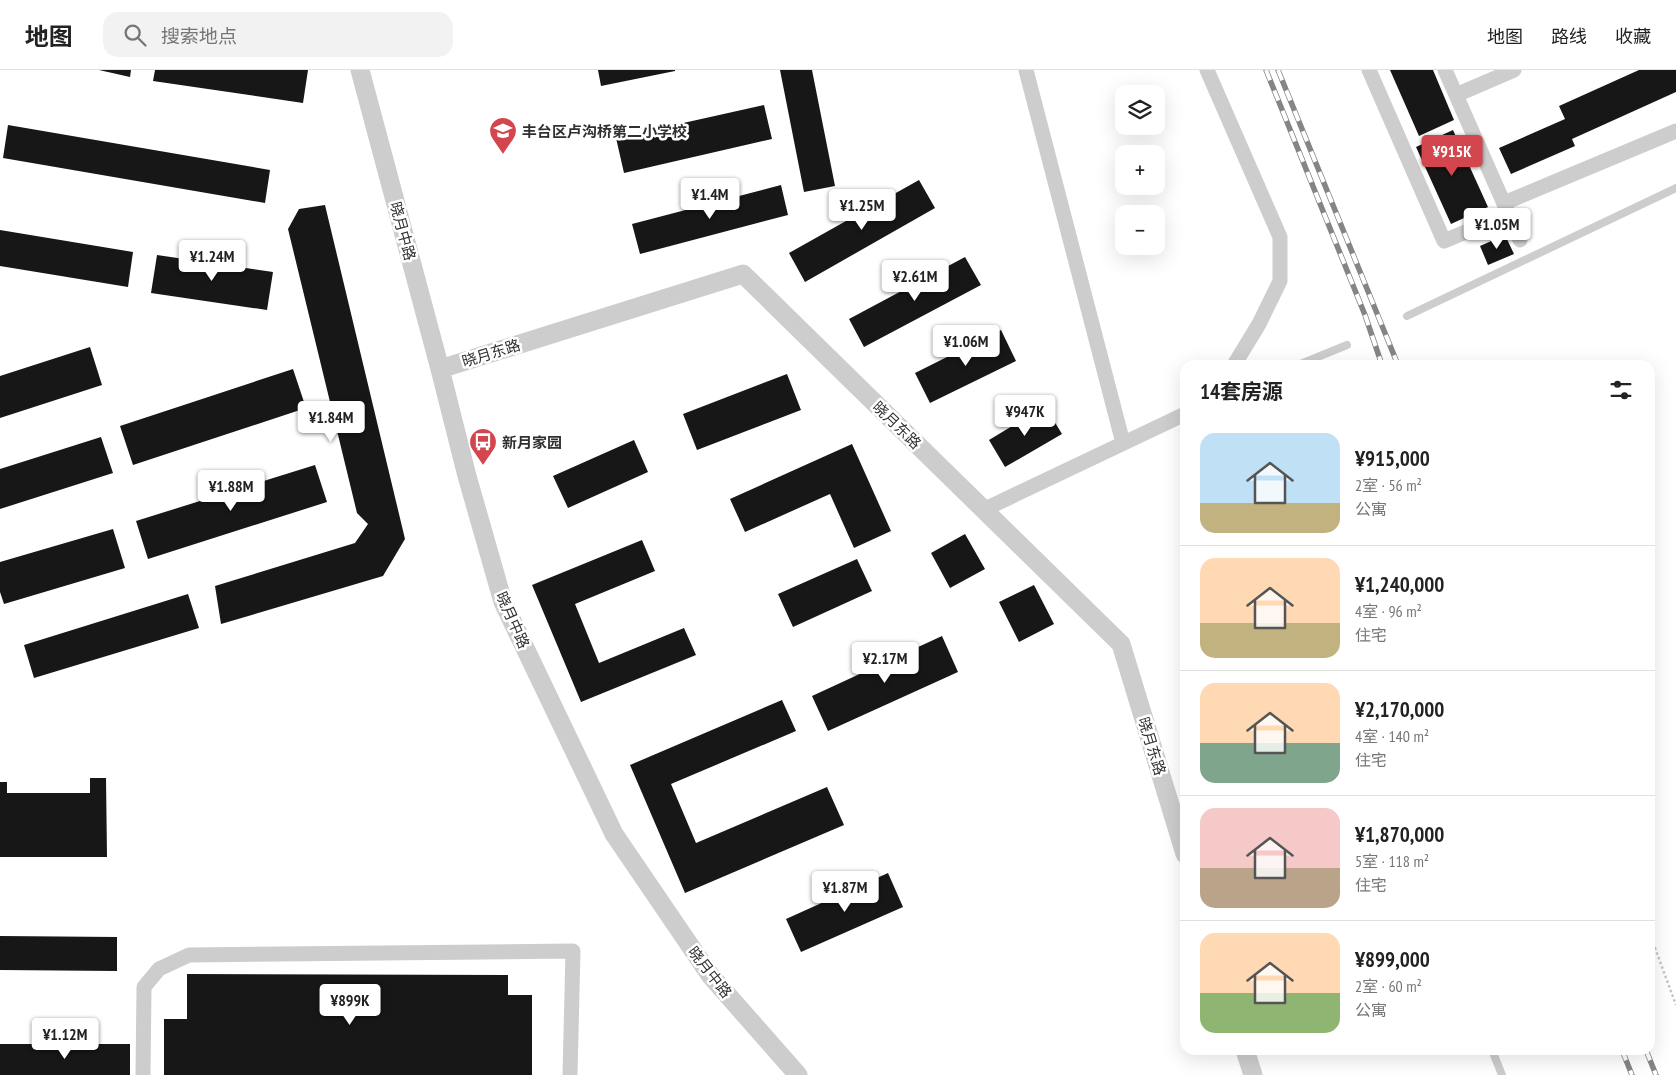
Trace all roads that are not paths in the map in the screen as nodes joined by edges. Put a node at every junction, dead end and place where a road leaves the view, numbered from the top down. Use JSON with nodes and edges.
{"nodes":[{"id":1,"x":360,"y":70,"type":"edge"},
{"id":2,"x":1026,"y":70,"type":"edge"},
{"id":3,"x":1207,"y":70,"type":"edge"},
{"id":4,"x":1369,"y":70,"type":"edge"},
{"id":5,"x":1445,"y":70,"type":"edge"},
{"id":6,"x":1514,"y":70,"type":"edge"},
{"id":7,"x":1456,"y":94,"type":"junction"},
{"id":8,"x":1676,"y":131,"type":"edge"},
{"id":9,"x":1676,"y":188,"type":"edge"},
{"id":10,"x":1507,"y":208,"type":"junction"},
{"id":11,"x":1520,"y":240,"type":"dead end"},
{"id":12,"x":1407,"y":316,"type":"dead end"},
{"id":13,"x":1346,"y":345,"type":"dead end"},
{"id":14,"x":1237,"y":360,"type":"edge"},
{"id":15,"x":1310,"y":360,"type":"edge"},
{"id":16,"x":440,"y":369,"type":"junction"},
{"id":17,"x":1180,"y":416,"type":"edge"},
{"id":18,"x":1123,"y":443,"type":"junction"},
{"id":19,"x":983,"y":510,"type":"junction"},
{"id":20,"x":1180,"y":838,"type":"edge"},
{"id":21,"x":1247,"y":1055,"type":"edge"},
{"id":22,"x":1494,"y":1055,"type":"edge"},
{"id":23,"x":143,"y":1075,"type":"edge"},
{"id":24,"x":570,"y":1075,"type":"edge"},
{"id":25,"x":798,"y":1075,"type":"edge"},
{"id":26,"x":1253,"y":1075,"type":"edge"},
{"id":27,"x":1502,"y":1075,"type":"edge"}],
"edges":[{"from":1,"to":16,"type":"street","name":"晓月中路"},
{"from":2,"to":18,"type":"street"},
{"from":3,"to":14,"type":"street"},
{"from":4,"to":10,"type":"street"},
{"from":5,"to":7,"type":"street"},
{"from":6,"to":7,"type":"street"},
{"from":7,"to":10,"type":"street"},
{"from":8,"to":10,"type":"street"},
{"from":9,"to":12,"type":"lane"},
{"from":10,"to":11,"type":"street"},
{"from":13,"to":15,"type":"lane"},
{"from":16,"to":19,"type":"street","name":"晓月东路"},
{"from":16,"to":25,"type":"street","name":"晓月中路"},
{"from":17,"to":18,"type":"street"},
{"from":18,"to":19,"type":"street"},
{"from":19,"to":20,"type":"street","name":"晓月东路"},
{"from":21,"to":26,"type":"street"},
{"from":22,"to":27,"type":"lane"},
{"from":23,"to":24,"type":"street"}]}
